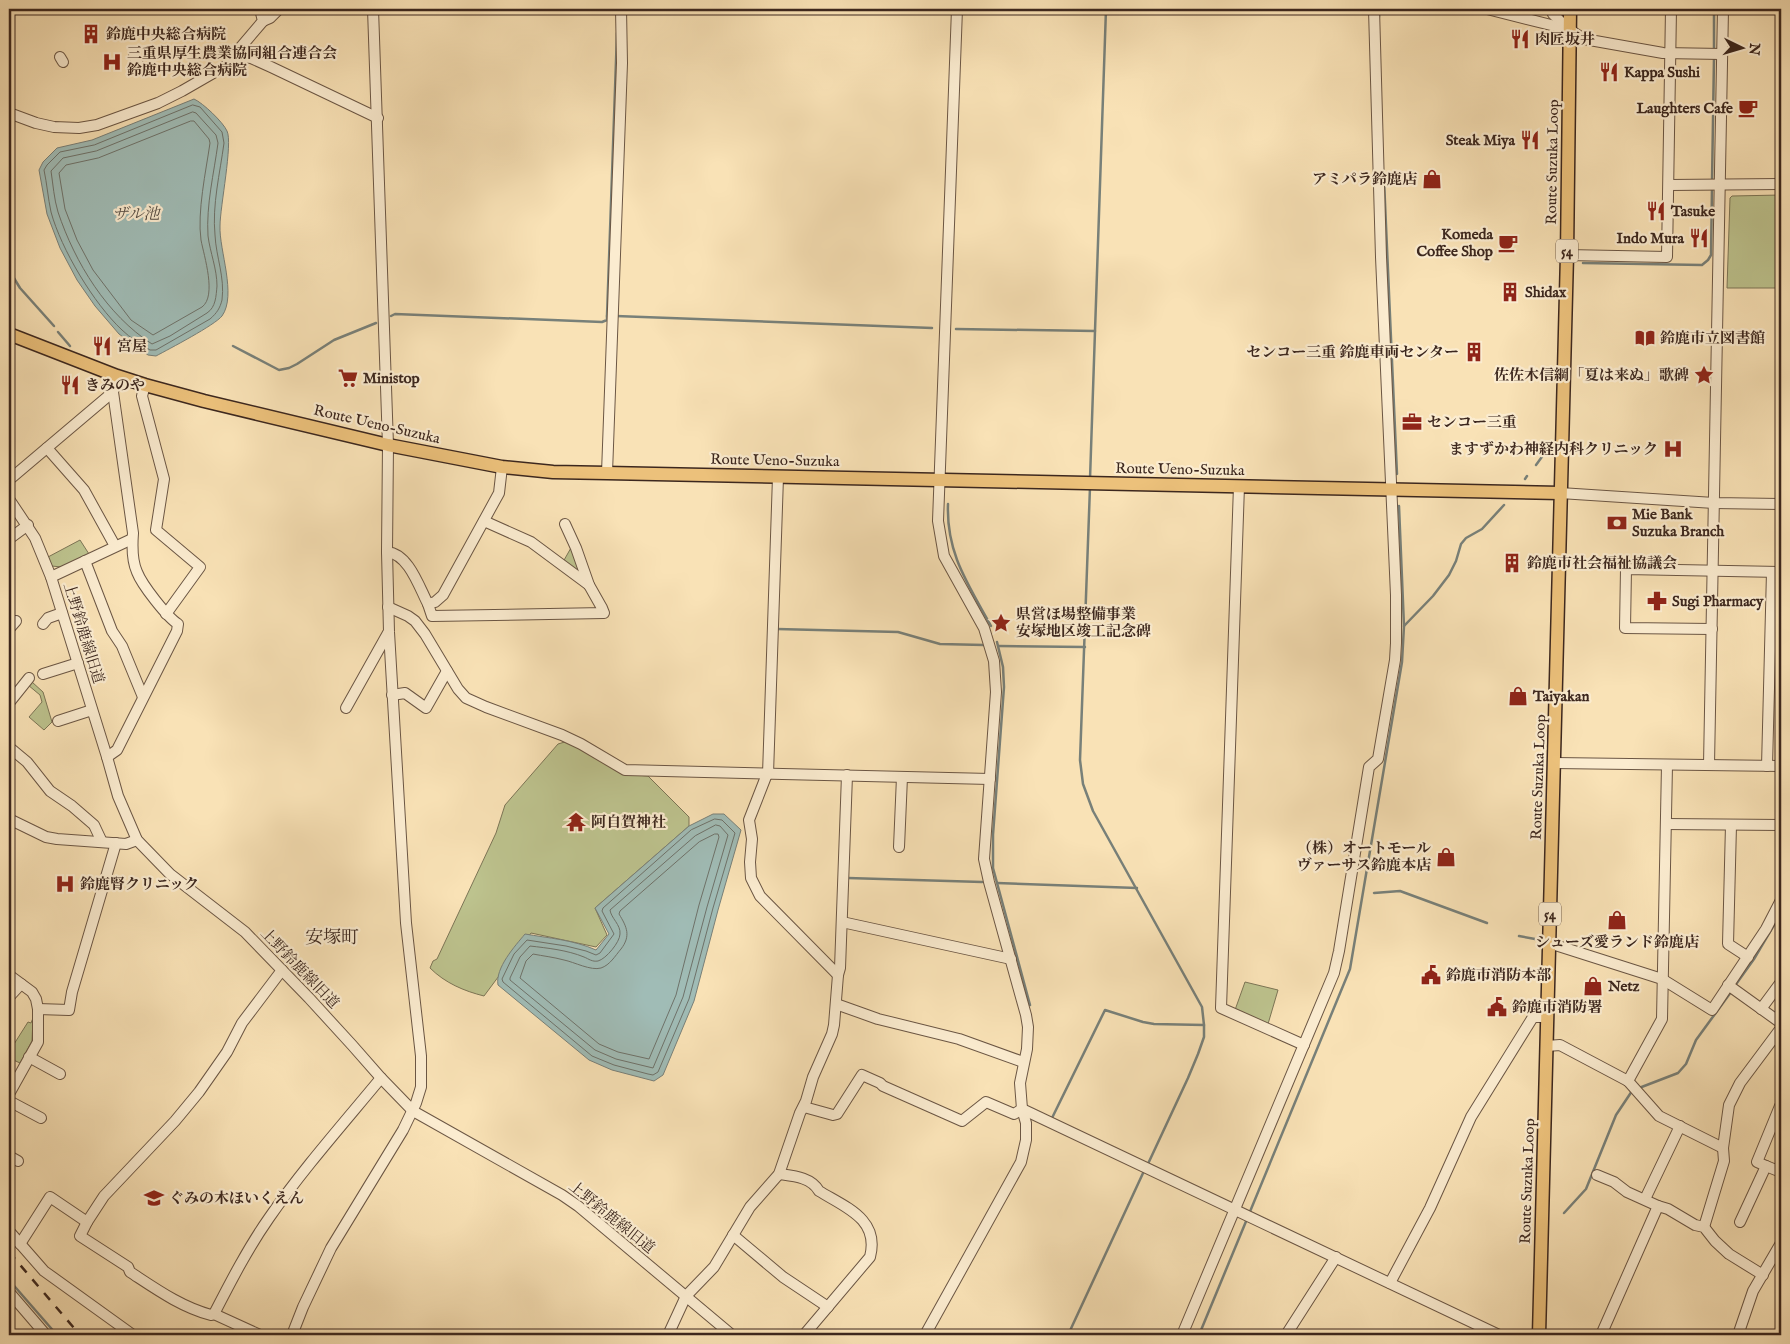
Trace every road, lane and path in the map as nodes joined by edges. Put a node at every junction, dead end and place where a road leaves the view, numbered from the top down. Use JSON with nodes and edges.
{"nodes":[{"id":1,"x":260,"y":9,"type":"edge"},
{"id":2,"x":279,"y":9,"type":"edge"},
{"id":3,"x":373,"y":9,"type":"edge"},
{"id":4,"x":622,"y":9,"type":"edge"},
{"id":5,"x":957,"y":9,"type":"edge"},
{"id":6,"x":1374,"y":9,"type":"edge"},
{"id":7,"x":1487,"y":9,"type":"edge"},
{"id":8,"x":1551,"y":9,"type":"edge"},
{"id":9,"x":1570,"y":9,"type":"edge"},
{"id":10,"x":1671,"y":9,"type":"edge"},
{"id":11,"x":1723,"y":9,"type":"edge"},
{"id":12,"x":263,"y":21,"type":"junction"},
{"id":13,"x":1570,"y":30,"type":"junction"},
{"id":14,"x":1670,"y":54,"type":"junction"},
{"id":15,"x":1721,"y":54,"type":"junction"},
{"id":16,"x":225,"y":65,"type":"junction"},
{"id":17,"x":9,"y":113,"type":"edge"},
{"id":18,"x":378,"y":118,"type":"junction"},
{"id":19,"x":1781,"y":184,"type":"edge"},
{"id":20,"x":1669,"y":185,"type":"junction"},
{"id":21,"x":1719,"y":185,"type":"junction"},
{"id":22,"x":1567,"y":255,"type":"junction"},
{"id":23,"x":9,"y":334,"type":"edge"},
{"id":24,"x":117,"y":376,"type":"junction"},
{"id":25,"x":145,"y":385,"type":"junction"},
{"id":26,"x":113,"y":392,"type":"junction"},
{"id":27,"x":388,"y":445,"type":"junction"},
{"id":28,"x":47,"y":448,"type":"junction"},
{"id":29,"x":502,"y":467,"type":"junction"},
{"id":30,"x":607,"y":473,"type":"junction"},
{"id":31,"x":778,"y":477,"type":"junction"},
{"id":32,"x":9,"y":480,"type":"edge"},
{"id":33,"x":939,"y":480,"type":"junction"},
{"id":34,"x":1239,"y":486,"type":"junction"},
{"id":35,"x":1391,"y":490,"type":"junction"},
{"id":36,"x":1560,"y":493,"type":"junction"},
{"id":37,"x":9,"y":499,"type":"edge"},
{"id":38,"x":1714,"y":503,"type":"junction"},
{"id":39,"x":1781,"y":504,"type":"edge"},
{"id":40,"x":484,"y":521,"type":"junction"},
{"id":41,"x":565,"y":524,"type":"dead end"},
{"id":42,"x":28,"y":525,"type":"junction"},
{"id":43,"x":9,"y":539,"type":"edge"},
{"id":44,"x":132,"y":539,"type":"junction"},
{"id":45,"x":115,"y":546,"type":"junction"},
{"id":46,"x":387,"y":552,"type":"junction"},
{"id":47,"x":85,"y":561,"type":"junction"},
{"id":48,"x":1713,"y":571,"type":"junction"},
{"id":49,"x":1776,"y":572,"type":"edge"},
{"id":50,"x":51,"y":577,"type":"junction"},
{"id":51,"x":589,"y":585,"type":"junction"},
{"id":52,"x":428,"y":604,"type":"junction"},
{"id":53,"x":388,"y":607,"type":"junction"},
{"id":54,"x":62,"y":613,"type":"junction"},
{"id":55,"x":166,"y":614,"type":"junction"},
{"id":56,"x":16,"y":621,"type":"dead end"},
{"id":57,"x":43,"y":624,"type":"dead end"},
{"id":58,"x":9,"y":629,"type":"edge"},
{"id":59,"x":1712,"y":629,"type":"junction"},
{"id":60,"x":388,"y":632,"type":"junction"},
{"id":61,"x":78,"y":663,"type":"junction"},
{"id":62,"x":447,"y":672,"type":"junction"},
{"id":63,"x":43,"y":674,"type":"dead end"},
{"id":64,"x":29,"y":678,"type":"dead end"},
{"id":65,"x":392,"y":695,"type":"junction"},
{"id":66,"x":143,"y":697,"type":"junction"},
{"id":67,"x":9,"y":703,"type":"edge"},
{"id":68,"x":346,"y":708,"type":"dead end"},
{"id":69,"x":92,"y":710,"type":"junction"},
{"id":70,"x":58,"y":721,"type":"dead end"},
{"id":71,"x":9,"y":747,"type":"edge"},
{"id":72,"x":107,"y":758,"type":"junction"},
{"id":73,"x":1555,"y":763,"type":"junction"},
{"id":74,"x":1667,"y":765,"type":"junction"},
{"id":75,"x":1709,"y":765,"type":"junction"},
{"id":76,"x":1767,"y":766,"type":"junction"},
{"id":77,"x":1781,"y":766,"type":"edge"},
{"id":78,"x":767,"y":774,"type":"junction"},
{"id":79,"x":847,"y":775,"type":"junction"},
{"id":80,"x":902,"y":776,"type":"junction"},
{"id":81,"x":990,"y":779,"type":"junction"},
{"id":82,"x":9,"y":819,"type":"edge"},
{"id":83,"x":1666,"y":824,"type":"junction"},
{"id":84,"x":1731,"y":825,"type":"junction"},
{"id":85,"x":1781,"y":825,"type":"edge"},
{"id":86,"x":137,"y":840,"type":"junction"},
{"id":87,"x":102,"y":842,"type":"junction"},
{"id":88,"x":116,"y":843,"type":"junction"},
{"id":89,"x":899,"y":847,"type":"dead end"},
{"id":90,"x":1781,"y":900,"type":"edge"},
{"id":91,"x":842,"y":922,"type":"junction"},
{"id":92,"x":1549,"y":943,"type":"junction"},
{"id":93,"x":1748,"y":957,"type":"junction"},
{"id":94,"x":1011,"y":959,"type":"junction"},
{"id":95,"x":282,"y":970,"type":"junction"},
{"id":96,"x":9,"y":975,"type":"edge"},
{"id":97,"x":838,"y":975,"type":"junction"},
{"id":98,"x":1662,"y":979,"type":"junction"},
{"id":99,"x":1781,"y":982,"type":"edge"},
{"id":100,"x":20,"y":984,"type":"junction"},
{"id":101,"x":1731,"y":988,"type":"junction"},
{"id":102,"x":9,"y":997,"type":"edge"},
{"id":103,"x":836,"y":1004,"type":"junction"},
{"id":104,"x":38,"y":1009,"type":"junction"},
{"id":105,"x":1761,"y":1009,"type":"junction"},
{"id":106,"x":1548,"y":1017,"type":"junction"},
{"id":107,"x":1781,"y":1023,"type":"edge"},
{"id":108,"x":1781,"y":1028,"type":"edge"},
{"id":109,"x":1304,"y":1044,"type":"junction"},
{"id":110,"x":1547,"y":1046,"type":"junction"},
{"id":111,"x":29,"y":1057,"type":"junction"},
{"id":112,"x":1023,"y":1062,"type":"junction"},
{"id":113,"x":60,"y":1074,"type":"dead end"},
{"id":114,"x":381,"y":1078,"type":"junction"},
{"id":115,"x":1633,"y":1086,"type":"junction"},
{"id":116,"x":9,"y":1094,"type":"edge"},
{"id":117,"x":9,"y":1101,"type":"edge"},
{"id":118,"x":1780,"y":1106,"type":"edge"},
{"id":119,"x":804,"y":1107,"type":"junction"},
{"id":120,"x":1022,"y":1109,"type":"junction"},
{"id":121,"x":413,"y":1111,"type":"junction"},
{"id":122,"x":41,"y":1118,"type":"dead end"},
{"id":123,"x":1680,"y":1126,"type":"junction"},
{"id":124,"x":1723,"y":1148,"type":"junction"},
{"id":125,"x":9,"y":1156,"type":"edge"},
{"id":126,"x":18,"y":1161,"type":"dead end"},
{"id":127,"x":1766,"y":1166,"type":"junction"},
{"id":128,"x":1781,"y":1172,"type":"edge"},
{"id":129,"x":779,"y":1174,"type":"junction"},
{"id":130,"x":1596,"y":1175,"type":"dead end"},
{"id":131,"x":1646,"y":1197,"type":"dead end"},
{"id":132,"x":1658,"y":1206,"type":"junction"},
{"id":133,"x":1239,"y":1211,"type":"junction"},
{"id":134,"x":87,"y":1222,"type":"junction"},
{"id":135,"x":1740,"y":1222,"type":"dead end"},
{"id":136,"x":1704,"y":1227,"type":"junction"},
{"id":137,"x":9,"y":1232,"type":"edge"},
{"id":138,"x":733,"y":1235,"type":"junction"},
{"id":139,"x":1781,"y":1243,"type":"edge"},
{"id":140,"x":20,"y":1244,"type":"junction"},
{"id":141,"x":1336,"y":1257,"type":"junction"},
{"id":142,"x":1763,"y":1275,"type":"junction"},
{"id":143,"x":1390,"y":1283,"type":"junction"},
{"id":144,"x":9,"y":1292,"type":"edge"},
{"id":145,"x":686,"y":1296,"type":"junction"},
{"id":146,"x":828,"y":1307,"type":"junction"},
{"id":147,"x":214,"y":1314,"type":"junction"},
{"id":148,"x":1482,"y":1332,"type":"edge"},
{"id":149,"x":46,"y":1335,"type":"edge"},
{"id":150,"x":133,"y":1335,"type":"edge"},
{"id":151,"x":260,"y":1335,"type":"edge"},
{"id":152,"x":292,"y":1335,"type":"edge"},
{"id":153,"x":668,"y":1335,"type":"edge"},
{"id":154,"x":732,"y":1335,"type":"edge"},
{"id":155,"x":804,"y":1335,"type":"edge"},
{"id":156,"x":925,"y":1335,"type":"edge"},
{"id":157,"x":1182,"y":1335,"type":"edge"},
{"id":158,"x":1286,"y":1335,"type":"edge"},
{"id":159,"x":1499,"y":1335,"type":"edge"},
{"id":160,"x":1539,"y":1335,"type":"edge"},
{"id":161,"x":1601,"y":1335,"type":"edge"},
{"id":162,"x":1738,"y":1335,"type":"edge"}],
"edges":[{"from":1,"to":12,"type":"street"},
{"from":2,"to":12,"type":"street"},
{"from":3,"to":18,"type":"street"},
{"from":4,"to":30,"type":"street"},
{"from":5,"to":33,"type":"street"},
{"from":6,"to":35,"type":"street"},
{"from":7,"to":13,"type":"street"},
{"from":8,"to":13,"type":"street"},
{"from":9,"to":13,"type":"main road","name":"Route Suzuka Loop","number":"54"},
{"from":10,"to":14,"type":"street"},
{"from":11,"to":15,"type":"street"},
{"from":12,"to":16,"type":"street"},
{"from":13,"to":14,"type":"street"},
{"from":13,"to":22,"type":"main road","name":"Route Suzuka Loop","number":"54"},
{"from":14,"to":15,"type":"street"},
{"from":14,"to":20,"type":"street"},
{"from":15,"to":21,"type":"street"},
{"from":16,"to":17,"type":"street"},
{"from":16,"to":18,"type":"street"},
{"from":18,"to":27,"type":"street"},
{"from":19,"to":21,"type":"street"},
{"from":20,"to":21,"type":"street"},
{"from":20,"to":22,"type":"street"},
{"from":21,"to":38,"type":"street"},
{"from":22,"to":36,"type":"main road","name":"Route Suzuka Loop","number":"54"},
{"from":23,"to":24,"type":"main road","name":"Route Ueno-Suzuka"},
{"from":24,"to":25,"type":"main road","name":"Route Ueno-Suzuka"},
{"from":24,"to":26,"type":"street"},
{"from":25,"to":27,"type":"main road","name":"Route Ueno-Suzuka"},
{"from":25,"to":55,"type":"street"},
{"from":26,"to":28,"type":"street"},
{"from":26,"to":44,"type":"street"},
{"from":27,"to":29,"type":"main road","name":"Route Ueno-Suzuka"},
{"from":27,"to":46,"type":"street"},
{"from":28,"to":32,"type":"street"},
{"from":28,"to":45,"type":"street"},
{"from":29,"to":30,"type":"main road","name":"Route Ueno-Suzuka"},
{"from":29,"to":40,"type":"street"},
{"from":30,"to":31,"type":"main road","name":"Route Ueno-Suzuka"},
{"from":31,"to":33,"type":"main road","name":"Route Ueno-Suzuka"},
{"from":31,"to":78,"type":"street"},
{"from":33,"to":34,"type":"main road","name":"Route Ueno-Suzuka"},
{"from":33,"to":81,"type":"street"},
{"from":34,"to":35,"type":"main road","name":"Route Ueno-Suzuka"},
{"from":34,"to":109,"type":"street"},
{"from":35,"to":36,"type":"main road","name":"Route Ueno-Suzuka"},
{"from":35,"to":109,"type":"street"},
{"from":36,"to":38,"type":"street"},
{"from":36,"to":73,"type":"main road","name":"Route Suzuka Loop","number":"54"},
{"from":37,"to":42,"type":"street","name":"上野鈴鹿線旧道"},
{"from":38,"to":39,"type":"street"},
{"from":38,"to":48,"type":"street"},
{"from":40,"to":51,"type":"street"},
{"from":40,"to":52,"type":"street"},
{"from":41,"to":51,"type":"street"},
{"from":42,"to":43,"type":"street"},
{"from":42,"to":50,"type":"street","name":"上野鈴鹿線旧道"},
{"from":44,"to":45,"type":"street"},
{"from":44,"to":55,"type":"street"},
{"from":45,"to":47,"type":"street"},
{"from":46,"to":52,"type":"street"},
{"from":46,"to":53,"type":"street"},
{"from":47,"to":50,"type":"street"},
{"from":47,"to":66,"type":"street"},
{"from":48,"to":49,"type":"street"},
{"from":48,"to":59,"type":"street"},
{"from":48,"to":59,"type":"street"},
{"from":49,"to":76,"type":"street"},
{"from":50,"to":54,"type":"street","name":"上野鈴鹿線旧道"},
{"from":51,"to":52,"type":"street"},
{"from":53,"to":60,"type":"street"},
{"from":53,"to":62,"type":"street"},
{"from":54,"to":57,"type":"street"},
{"from":54,"to":61,"type":"street","name":"上野鈴鹿線旧道"},
{"from":55,"to":66,"type":"street"},
{"from":56,"to":58,"type":"street"},
{"from":59,"to":75,"type":"street"},
{"from":60,"to":65,"type":"street"},
{"from":60,"to":68,"type":"street"},
{"from":61,"to":63,"type":"street"},
{"from":61,"to":69,"type":"street","name":"上野鈴鹿線旧道"},
{"from":62,"to":65,"type":"street"},
{"from":62,"to":78,"type":"street"},
{"from":64,"to":67,"type":"street"},
{"from":65,"to":121,"type":"street"},
{"from":66,"to":72,"type":"street"},
{"from":69,"to":70,"type":"street"},
{"from":69,"to":72,"type":"street","name":"上野鈴鹿線旧道"},
{"from":71,"to":87,"type":"street"},
{"from":72,"to":86,"type":"street","name":"上野鈴鹿線旧道"},
{"from":73,"to":74,"type":"street"},
{"from":73,"to":92,"type":"main road","name":"Route Suzuka Loop","number":"54"},
{"from":74,"to":75,"type":"street"},
{"from":74,"to":83,"type":"street"},
{"from":75,"to":76,"type":"street"},
{"from":76,"to":77,"type":"street"},
{"from":78,"to":79,"type":"street"},
{"from":78,"to":97,"type":"street"},
{"from":79,"to":80,"type":"street"},
{"from":79,"to":91,"type":"street"},
{"from":80,"to":81,"type":"street"},
{"from":80,"to":89,"type":"street"},
{"from":81,"to":94,"type":"street"},
{"from":82,"to":87,"type":"street"},
{"from":83,"to":84,"type":"street"},
{"from":83,"to":98,"type":"street"},
{"from":84,"to":85,"type":"street"},
{"from":84,"to":93,"type":"street"},
{"from":86,"to":88,"type":"street"},
{"from":86,"to":95,"type":"street","name":"上野鈴鹿線旧道"},
{"from":87,"to":88,"type":"street"},
{"from":88,"to":104,"type":"street"},
{"from":90,"to":93,"type":"street"},
{"from":91,"to":94,"type":"street"},
{"from":91,"to":97,"type":"street"},
{"from":92,"to":98,"type":"street"},
{"from":92,"to":106,"type":"main road","name":"Route Suzuka Loop","number":"54"},
{"from":93,"to":101,"type":"street"},
{"from":94,"to":112,"type":"street"},
{"from":95,"to":114,"type":"street","name":"上野鈴鹿線旧道"},
{"from":95,"to":134,"type":"street"},
{"from":96,"to":100,"type":"street"},
{"from":97,"to":103,"type":"street"},
{"from":98,"to":101,"type":"street"},
{"from":98,"to":115,"type":"street"},
{"from":99,"to":105,"type":"street"},
{"from":100,"to":102,"type":"street"},
{"from":100,"to":104,"type":"street"},
{"from":101,"to":105,"type":"street"},
{"from":103,"to":112,"type":"street"},
{"from":103,"to":119,"type":"street"},
{"from":104,"to":111,"type":"street"},
{"from":105,"to":107,"type":"street"},
{"from":106,"to":110,"type":"main road","name":"Route Suzuka Loop","number":"54"},
{"from":106,"to":143,"type":"street"},
{"from":108,"to":124,"type":"street"},
{"from":109,"to":133,"type":"street"},
{"from":110,"to":115,"type":"street"},
{"from":110,"to":160,"type":"main road","name":"Route Suzuka Loop","number":"54"},
{"from":111,"to":113,"type":"street"},
{"from":111,"to":116,"type":"street"},
{"from":112,"to":120,"type":"street"},
{"from":114,"to":121,"type":"street","name":"上野鈴鹿線旧道"},
{"from":114,"to":147,"type":"street"},
{"from":115,"to":123,"type":"street"},
{"from":117,"to":122,"type":"street"},
{"from":118,"to":127,"type":"street"},
{"from":119,"to":120,"type":"street"},
{"from":119,"to":129,"type":"street"},
{"from":120,"to":133,"type":"street"},
{"from":120,"to":156,"type":"street"},
{"from":121,"to":145,"type":"street","name":"上野鈴鹿線旧道"},
{"from":121,"to":152,"type":"street"},
{"from":123,"to":124,"type":"street"},
{"from":123,"to":131,"type":"street"},
{"from":124,"to":136,"type":"street"},
{"from":125,"to":126,"type":"street"},
{"from":127,"to":128,"type":"street"},
{"from":127,"to":135,"type":"street"},
{"from":129,"to":138,"type":"street"},
{"from":129,"to":146,"type":"street"},
{"from":130,"to":132,"type":"street"},
{"from":132,"to":136,"type":"street"},
{"from":132,"to":161,"type":"street"},
{"from":133,"to":141,"type":"street"},
{"from":133,"to":157,"type":"street"},
{"from":134,"to":140,"type":"street"},
{"from":134,"to":147,"type":"street"},
{"from":136,"to":142,"type":"street"},
{"from":137,"to":140,"type":"street"},
{"from":138,"to":145,"type":"street"},
{"from":138,"to":146,"type":"street"},
{"from":139,"to":142,"type":"street"},
{"from":140,"to":150,"type":"street"},
{"from":141,"to":143,"type":"street"},
{"from":141,"to":158,"type":"street"},
{"from":142,"to":162,"type":"street"},
{"from":143,"to":148,"type":"street"},
{"from":144,"to":149,"type":"street"},
{"from":145,"to":153,"type":"street"},
{"from":145,"to":154,"type":"street","name":"上野鈴鹿線旧道"},
{"from":146,"to":155,"type":"street"},
{"from":147,"to":151,"type":"street"},
{"from":148,"to":159,"type":"street"}]}
